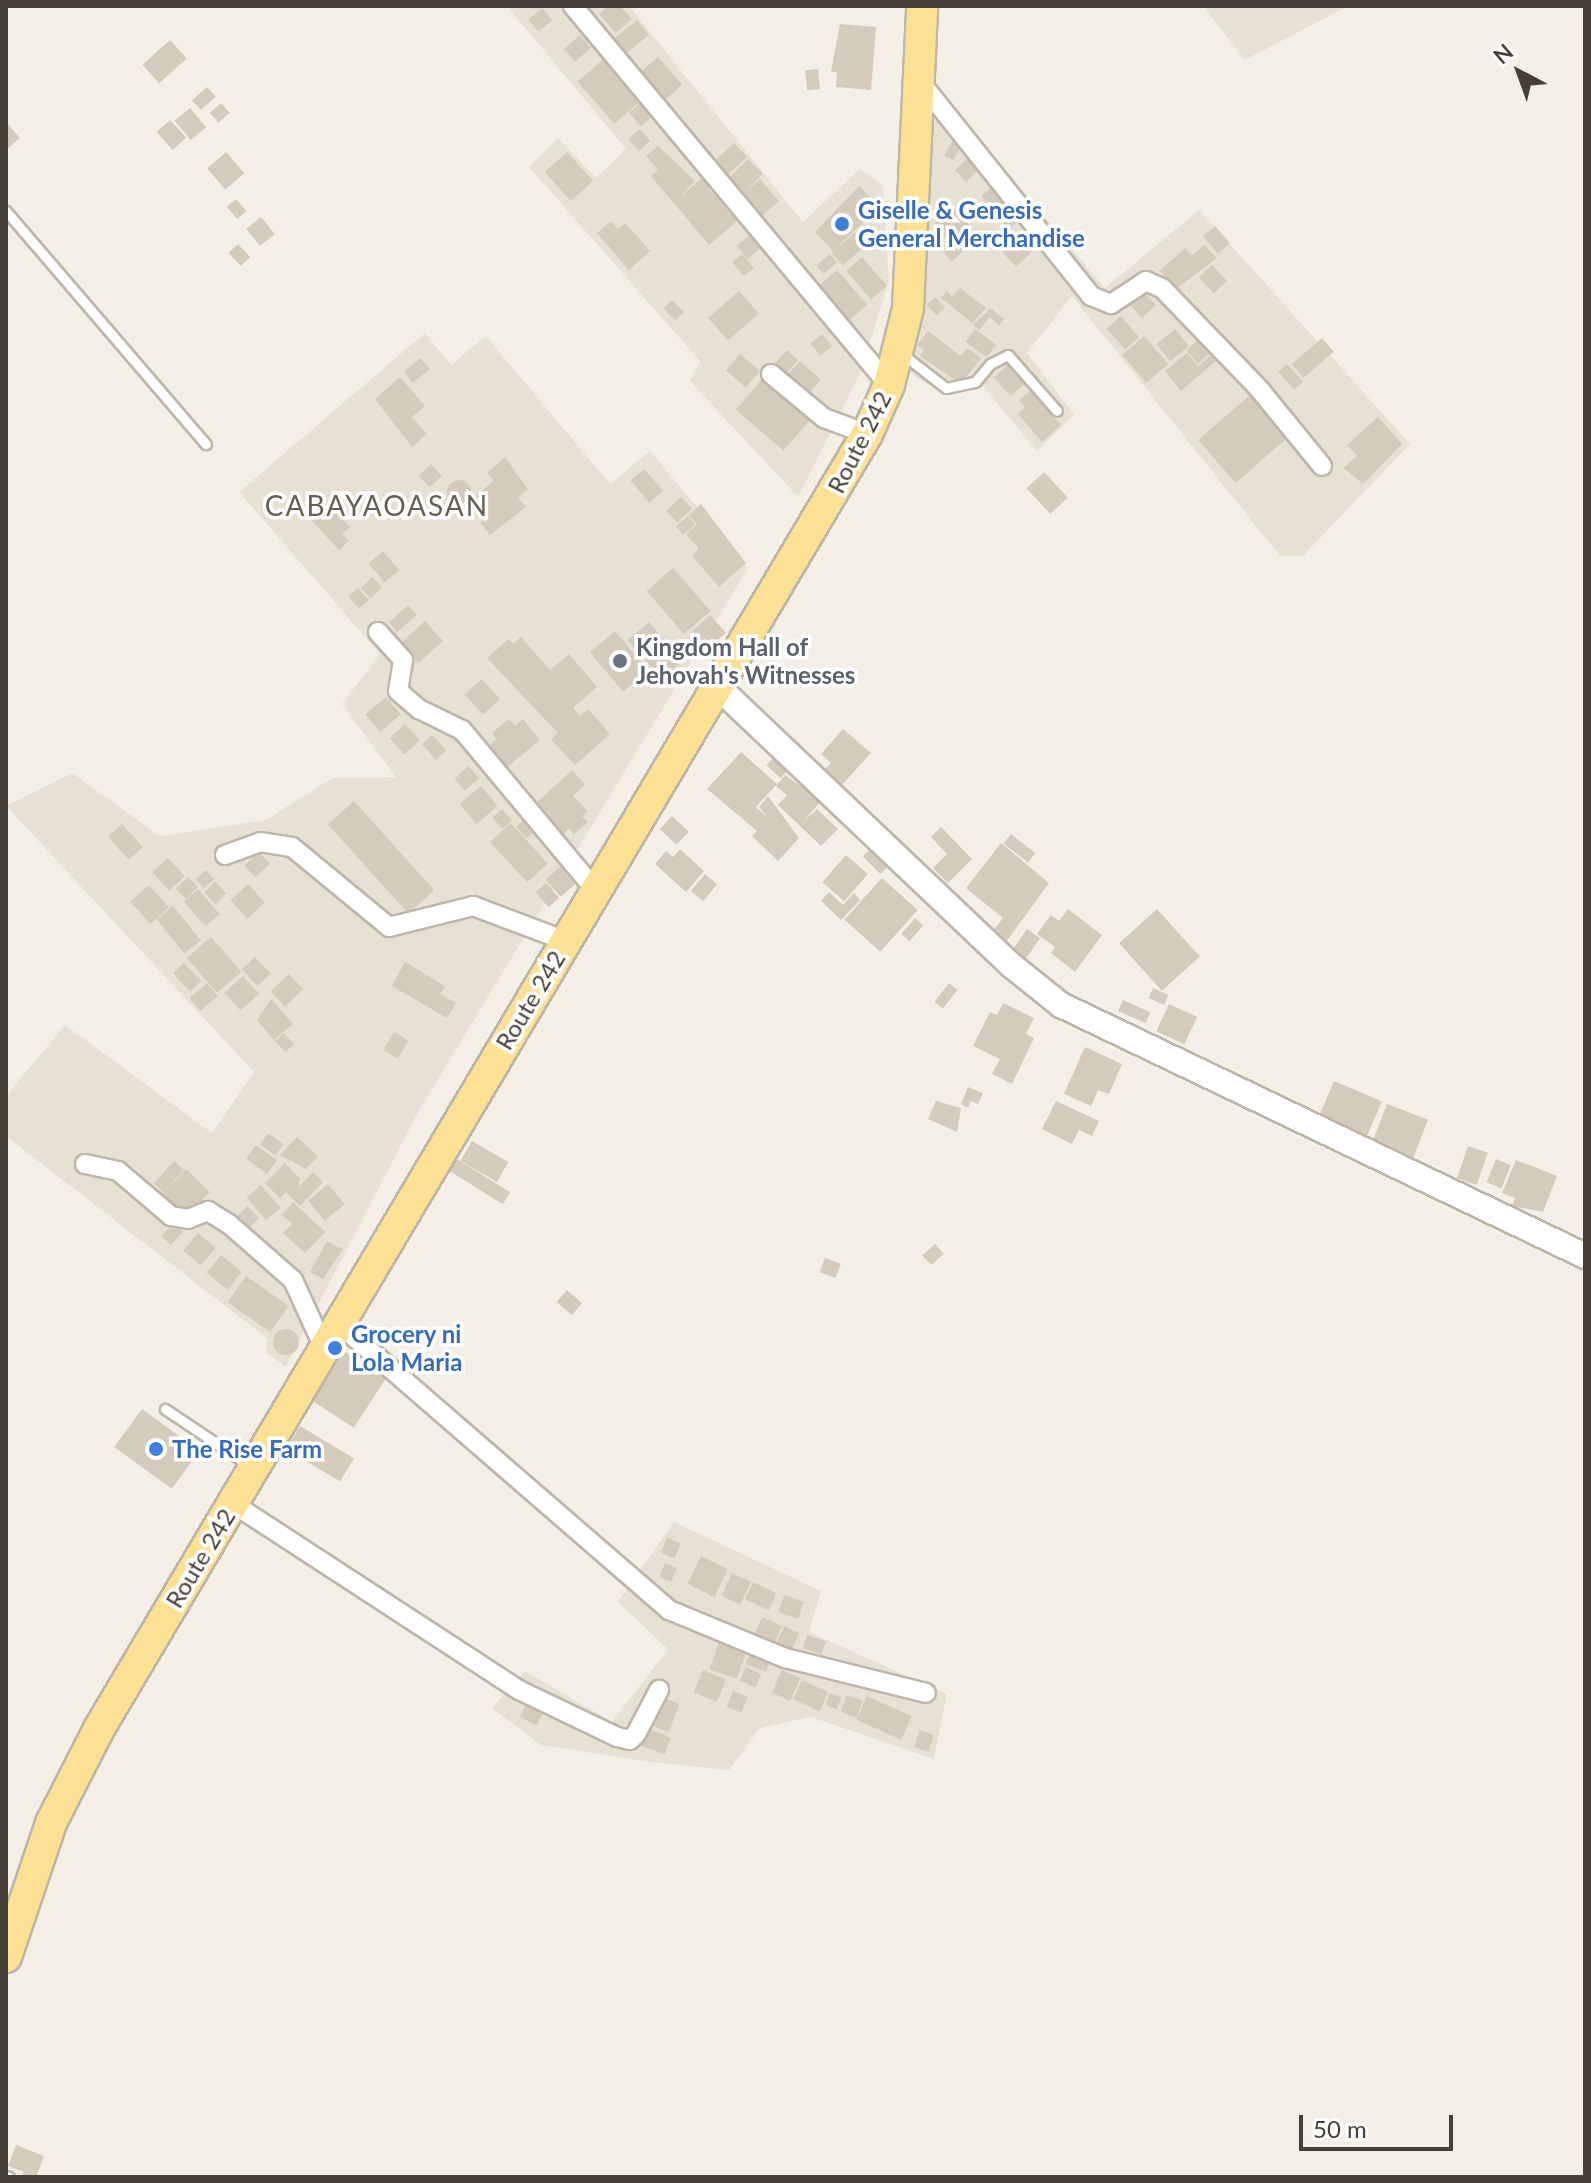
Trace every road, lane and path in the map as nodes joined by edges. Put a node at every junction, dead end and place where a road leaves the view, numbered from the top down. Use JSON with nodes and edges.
{"nodes":[{"id":1,"x":573,"y":6,"type":"edge"},
{"id":2,"x":922,"y":6,"type":"edge"},
{"id":3,"x":918,"y":79,"type":"junction"},
{"id":4,"x":6,"y":211,"type":"edge"},
{"id":5,"x":899,"y":351,"type":"junction"},
{"id":6,"x":771,"y":374,"type":"dead end"},
{"id":7,"x":889,"y":385,"type":"junction"},
{"id":8,"x":1057,"y":411,"type":"dead end"},
{"id":9,"x":867,"y":434,"type":"junction"},
{"id":10,"x":206,"y":444,"type":"dead end"},
{"id":11,"x":1322,"y":466,"type":"dead end"},
{"id":12,"x":378,"y":632,"type":"dead end"},
{"id":13,"x":718,"y":687,"type":"junction"},
{"id":14,"x":225,"y":855,"type":"dead end"},
{"id":15,"x":596,"y":891,"type":"junction"},
{"id":16,"x":562,"y":948,"type":"junction"},
{"id":17,"x":85,"y":1164,"type":"dead end"},
{"id":18,"x":1585,"y":1256,"type":"edge"},
{"id":19,"x":332,"y":1336,"type":"junction"},
{"id":20,"x":165,"y":1409,"type":"dead end"},
{"id":21,"x":253,"y":1468,"type":"junction"},
{"id":22,"x":232,"y":1503,"type":"junction"},
{"id":23,"x":659,"y":1690,"type":"dead end"},
{"id":24,"x":926,"y":1693,"type":"dead end"},
{"id":25,"x":6,"y":1957,"type":"edge"}],
"edges":[{"from":1,"to":7,"type":"street"},
{"from":2,"to":3,"type":"main road","name":"Route 242"},
{"from":3,"to":5,"type":"main road","name":"Route 242"},
{"from":3,"to":11,"type":"street"},
{"from":4,"to":10,"type":"lane"},
{"from":5,"to":7,"type":"main road","name":"Route 242"},
{"from":5,"to":8,"type":"lane"},
{"from":6,"to":9,"type":"street"},
{"from":7,"to":9,"type":"main road","name":"Route 242"},
{"from":9,"to":13,"type":"main road","name":"Route 242"},
{"from":12,"to":15,"type":"street"},
{"from":13,"to":15,"type":"main road","name":"Route 242"},
{"from":13,"to":18,"type":"street"},
{"from":14,"to":16,"type":"street"},
{"from":15,"to":16,"type":"main road","name":"Route 242"},
{"from":16,"to":19,"type":"main road","name":"Route 242"},
{"from":17,"to":19,"type":"street"},
{"from":19,"to":21,"type":"main road","name":"Route 242"},
{"from":19,"to":24,"type":"street"},
{"from":20,"to":21,"type":"lane"},
{"from":21,"to":22,"type":"main road","name":"Route 242"},
{"from":22,"to":23,"type":"street"},
{"from":22,"to":25,"type":"main road","name":"Route 242"}]}
